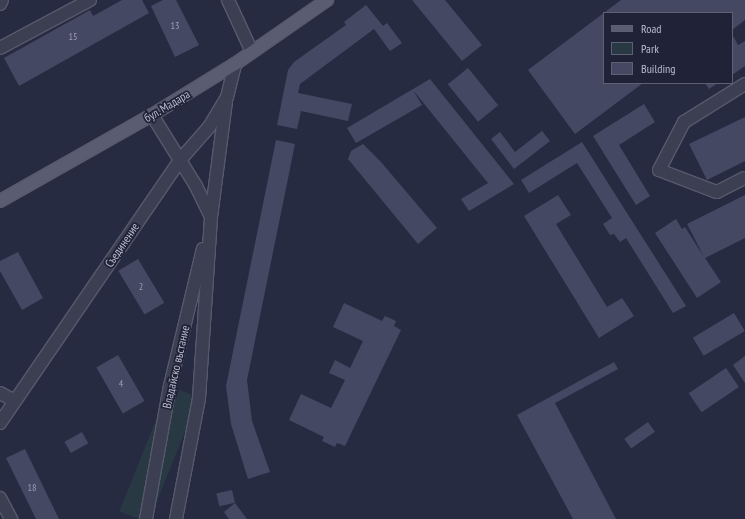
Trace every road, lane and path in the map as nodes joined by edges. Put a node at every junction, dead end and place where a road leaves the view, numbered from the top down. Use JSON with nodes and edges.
{"nodes":[{"id":1,"x":2,"y":0,"type":"edge"},
{"id":2,"x":90,"y":0,"type":"edge"},
{"id":3,"x":228,"y":0,"type":"edge"},
{"id":4,"x":326,"y":0,"type":"edge"},
{"id":5,"x":0,"y":4,"type":"edge"},
{"id":6,"x":0,"y":48,"type":"edge"},
{"id":7,"x":252,"y":52,"type":"junction"},
{"id":8,"x":235,"y":64,"type":"junction"},
{"id":9,"x":745,"y":84,"type":"edge"},
{"id":10,"x":227,"y":97,"type":"junction"},
{"id":11,"x":152,"y":115,"type":"junction"},
{"id":12,"x":180,"y":160,"type":"junction"},
{"id":13,"x":745,"y":178,"type":"edge"},
{"id":14,"x":0,"y":201,"type":"edge"},
{"id":15,"x":211,"y":217,"type":"junction"},
{"id":16,"x":0,"y":393,"type":"edge"},
{"id":17,"x":15,"y":401,"type":"junction"},
{"id":18,"x":0,"y":423,"type":"edge"},
{"id":19,"x":0,"y":498,"type":"edge"},
{"id":20,"x":11,"y":519,"type":"edge"},
{"id":21,"x":146,"y":519,"type":"edge"},
{"id":22,"x":176,"y":519,"type":"edge"}],
"edges":[{"from":1,"to":5,"type":"street"},
{"from":2,"to":6,"type":"street"},
{"from":3,"to":7,"type":"street"},
{"from":4,"to":7,"type":"main road","name":"бул. Мадара"},
{"from":7,"to":8,"type":"main road","name":"бул. Мадара"},
{"from":8,"to":10,"type":"street","name":"Съединение"},
{"from":8,"to":11,"type":"main road","name":"бул. Мадара"},
{"from":9,"to":13,"type":"street"},
{"from":10,"to":12,"type":"street","name":"Съединение"},
{"from":10,"to":15,"type":"street","name":"Владайско въстание"},
{"from":11,"to":12,"type":"street"},
{"from":11,"to":14,"type":"main road","name":"бул. Мадара"},
{"from":12,"to":15,"type":"street"},
{"from":12,"to":17,"type":"street","name":"Съединение"},
{"from":15,"to":21,"type":"street","name":"Владайско въстание"},
{"from":15,"to":22,"type":"street","name":"Владайско въстание"},
{"from":16,"to":17,"type":"street"},
{"from":17,"to":18,"type":"street","name":"Съединение"},
{"from":19,"to":20,"type":"street"}]}
